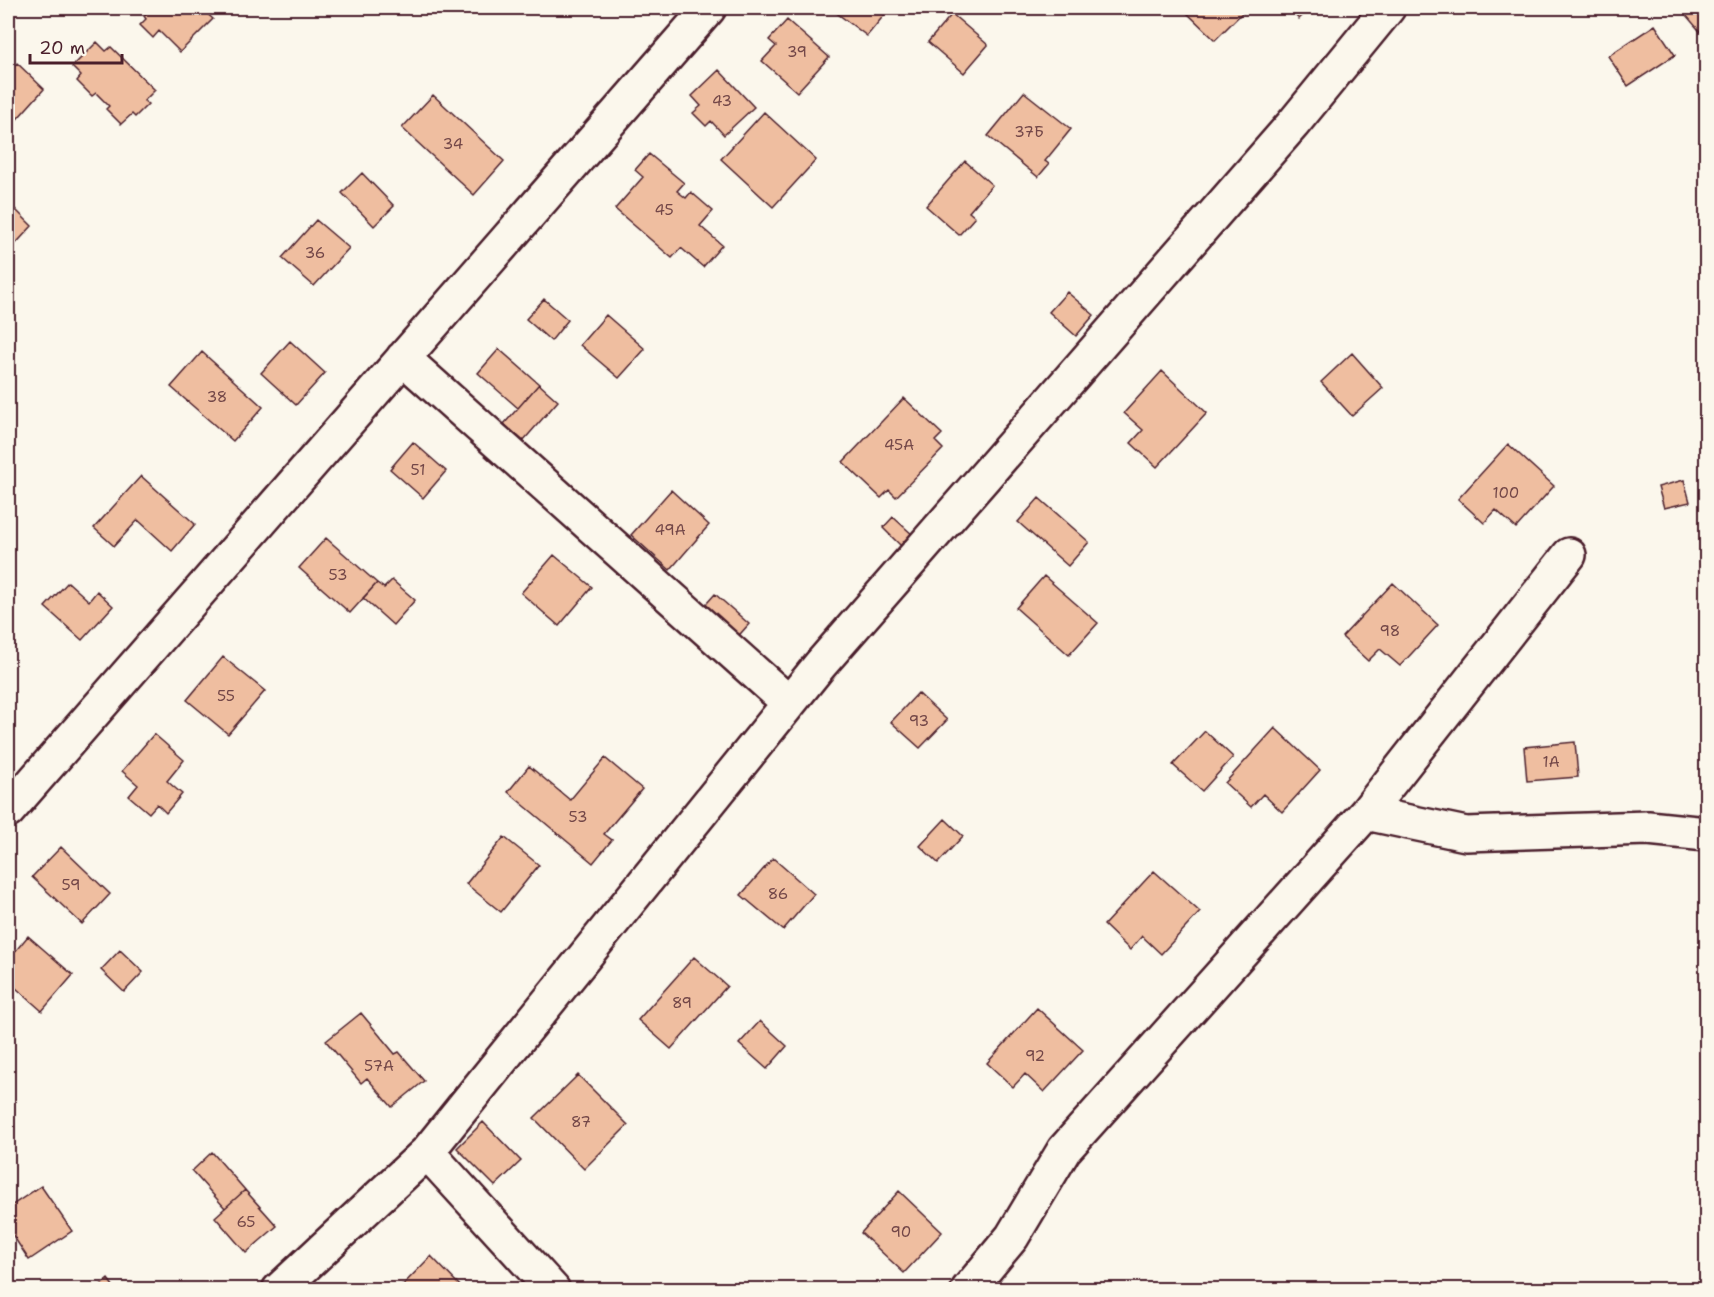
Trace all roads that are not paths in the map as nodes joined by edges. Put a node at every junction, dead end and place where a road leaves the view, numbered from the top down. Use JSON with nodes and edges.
{"nodes":[{"id":1,"x":709,"y":8,"type":"edge"},
{"id":2,"x":1388,"y":8,"type":"edge"},
{"id":3,"x":403,"y":358,"type":"junction"},
{"id":4,"x":1569,"y":555,"type":"dead end"},
{"id":5,"x":789,"y":703,"type":"junction"},
{"id":6,"x":8,"y":811,"type":"edge"},
{"id":7,"x":1366,"y":813,"type":"junction"},
{"id":8,"x":1707,"y":834,"type":"edge"},
{"id":9,"x":427,"y":1152,"type":"junction"},
{"id":10,"x":279,"y":1290,"type":"edge"},
{"id":11,"x":553,"y":1290,"type":"edge"},
{"id":12,"x":968,"y":1290,"type":"edge"}],
"edges":[{"from":1,"to":3,"type":"street"},
{"from":2,"to":5,"type":"street"},
{"from":3,"to":5,"type":"street"},
{"from":3,"to":6,"type":"street"},
{"from":4,"to":7,"type":"street"},
{"from":5,"to":9,"type":"street"},
{"from":7,"to":8,"type":"street"},
{"from":7,"to":12,"type":"street"},
{"from":9,"to":10,"type":"street"},
{"from":9,"to":11,"type":"street"}]}
